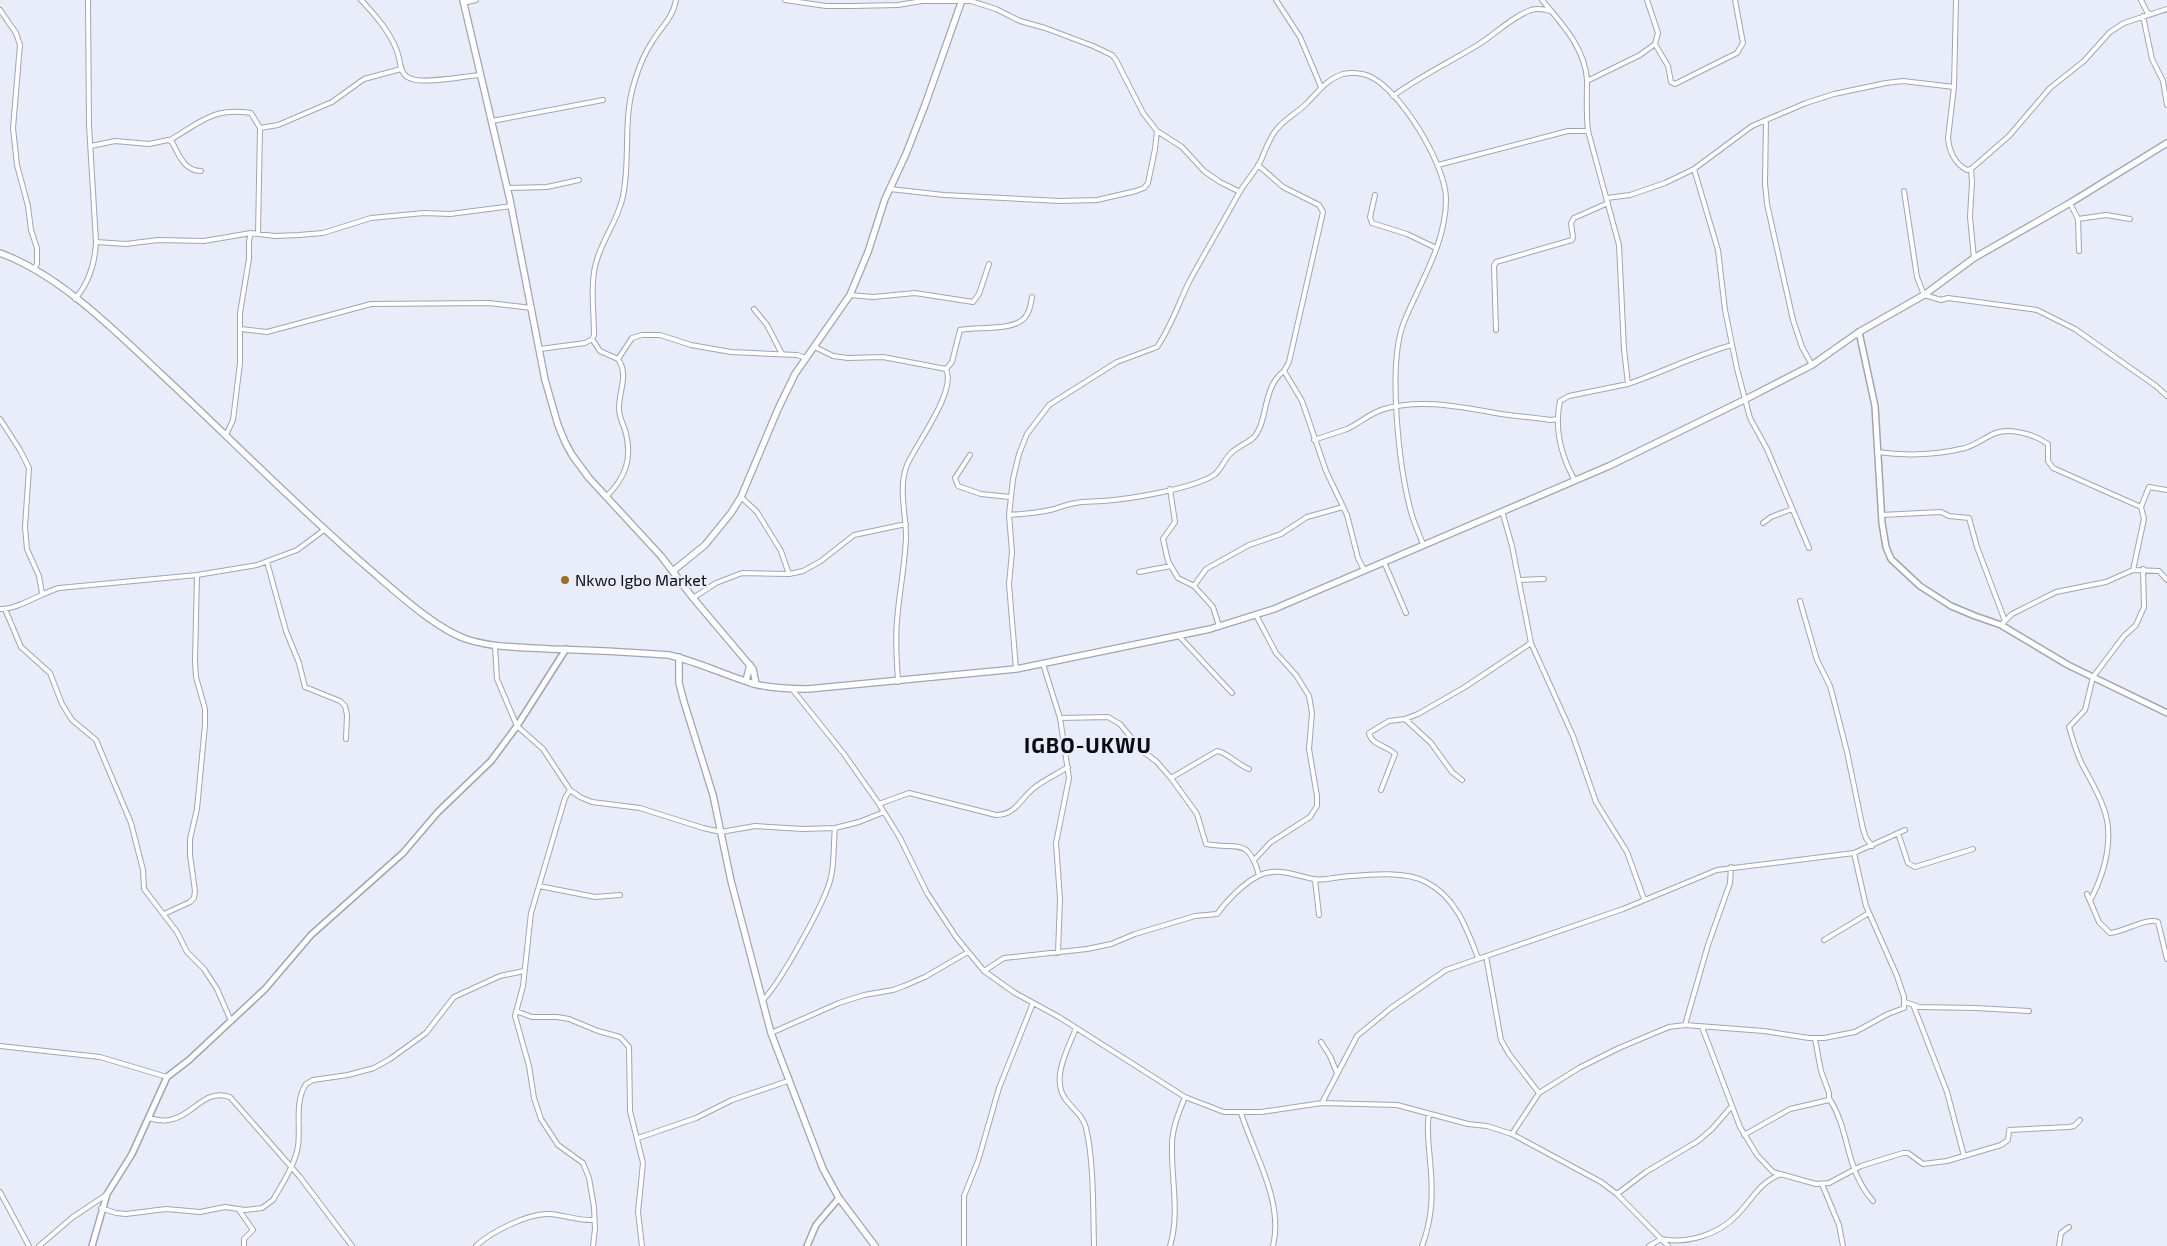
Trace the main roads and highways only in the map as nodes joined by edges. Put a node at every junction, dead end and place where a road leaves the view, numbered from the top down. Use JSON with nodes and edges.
{"nodes":[{"id":1,"x":962,"y":0,"type":"edge"},
{"id":2,"x":463,"y":1,"type":"edge"},
{"id":3,"x":2167,"y":143,"type":"edge"},
{"id":4,"x":0,"y":253,"type":"edge"},
{"id":5,"x":673,"y":572,"type":"junction"},
{"id":6,"x":678,"y":657,"type":"junction"},
{"id":7,"x":750,"y":665,"type":"junction"},
{"id":8,"x":746,"y":681,"type":"junction"},
{"id":9,"x":756,"y":684,"type":"junction"},
{"id":10,"x":875,"y":1246,"type":"edge"}],
"edges":[{"from":1,"to":5,"type":"main road"},
{"from":2,"to":5,"type":"main road"},
{"from":3,"to":9,"type":"main road"},
{"from":4,"to":6,"type":"main road"},
{"from":5,"to":7,"type":"main road"},
{"from":6,"to":8,"type":"main road"},
{"from":6,"to":10,"type":"main road"},
{"from":7,"to":8,"type":"main road"},
{"from":7,"to":9,"type":"main road"},
{"from":8,"to":9,"type":"main road"}]}
